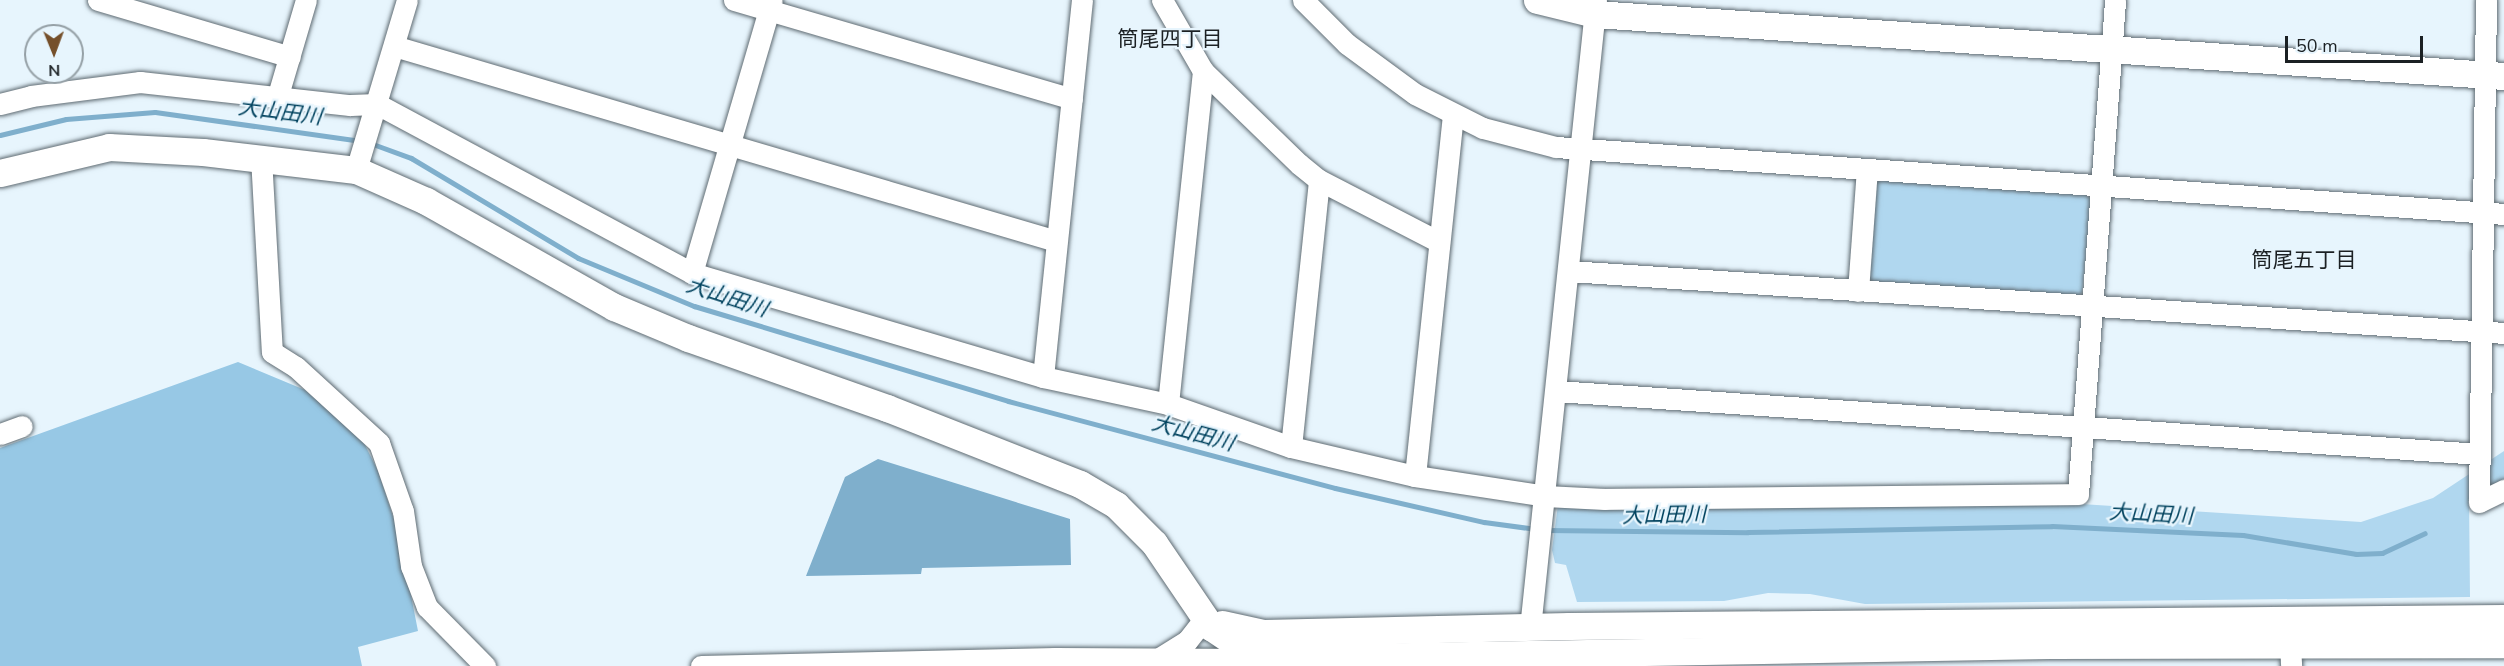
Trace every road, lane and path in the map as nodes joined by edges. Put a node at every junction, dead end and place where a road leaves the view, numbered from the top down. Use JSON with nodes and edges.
{"nodes":[{"id":1,"x":98,"y":0,"type":"edge"},
{"id":2,"x":306,"y":0,"type":"edge"},
{"id":3,"x":407,"y":0,"type":"edge"},
{"id":4,"x":734,"y":0,"type":"edge"},
{"id":5,"x":1082,"y":0,"type":"edge"},
{"id":6,"x":1162,"y":0,"type":"edge"},
{"id":7,"x":1303,"y":0,"type":"edge"},
{"id":8,"x":1537,"y":0,"type":"edge"},
{"id":9,"x":2115,"y":0,"type":"edge"},
{"id":10,"x":2486,"y":0,"type":"edge"},
{"id":11,"x":771,"y":5,"type":"edge"},
{"id":12,"x":1595,"y":7,"type":"edge"},
{"id":13,"x":394,"y":46,"type":"junction"},
{"id":14,"x":2111,"y":49,"type":"junction"},
{"id":15,"x":290,"y":57,"type":"junction"},
{"id":16,"x":1203,"y":70,"type":"junction"},
{"id":17,"x":2494,"y":76,"type":"edge"},
{"id":18,"x":278,"y":95,"type":"junction"},
{"id":19,"x":1072,"y":99,"type":"junction"},
{"id":20,"x":0,"y":104,"type":"edge"},
{"id":21,"x":375,"y":111,"type":"junction"},
{"id":22,"x":1453,"y":116,"type":"junction"},
{"id":23,"x":730,"y":144,"type":"junction"},
{"id":24,"x":1581,"y":150,"type":"junction"},
{"id":25,"x":261,"y":157,"type":"junction"},
{"id":26,"x":1866,"y":169,"type":"junction"},
{"id":27,"x":356,"y":170,"type":"junction"},
{"id":28,"x":0,"y":173,"type":"edge"},
{"id":29,"x":1319,"y":180,"type":"junction"},
{"id":30,"x":2100,"y":186,"type":"junction"},
{"id":31,"x":2481,"y":213,"type":"junction"},
{"id":32,"x":2504,"y":214,"type":"edge"},
{"id":33,"x":1056,"y":241,"type":"junction"},
{"id":34,"x":1439,"y":242,"type":"junction"},
{"id":35,"x":1569,"y":271,"type":"junction"},
{"id":36,"x":692,"y":273,"type":"junction"},
{"id":37,"x":1858,"y":291,"type":"junction"},
{"id":38,"x":2091,"y":306,"type":"junction"},
{"id":39,"x":2504,"y":333,"type":"edge"},
{"id":40,"x":2481,"y":334,"type":"junction"},
{"id":41,"x":1043,"y":377,"type":"junction"},
{"id":42,"x":1556,"y":391,"type":"junction"},
{"id":43,"x":1168,"y":404,"type":"junction"},
{"id":44,"x":22,"y":426,"type":"dead end"},
{"id":45,"x":2081,"y":428,"type":"junction"},
{"id":46,"x":0,"y":434,"type":"edge"},
{"id":47,"x":1291,"y":447,"type":"junction"},
{"id":48,"x":2479,"y":454,"type":"junction"},
{"id":49,"x":1415,"y":476,"type":"junction"},
{"id":50,"x":2504,"y":490,"type":"edge"},
{"id":51,"x":1545,"y":496,"type":"junction"},
{"id":52,"x":1200,"y":614,"type":"junction"},
{"id":53,"x":2504,"y":618,"type":"edge"},
{"id":54,"x":1530,"y":627,"type":"junction"},
{"id":55,"x":2504,"y":644,"type":"edge"},
{"id":56,"x":2290,"y":655,"type":"edge"},
{"id":57,"x":1294,"y":658,"type":"junction"},
{"id":58,"x":1155,"y":660,"type":"junction"},
{"id":59,"x":1530,"y":661,"type":"edge"},
{"id":60,"x":1055,"y":662,"type":"edge"},
{"id":61,"x":485,"y":666,"type":"edge"},
{"id":62,"x":701,"y":666,"type":"edge"}],
"edges":[{"from":1,"to":15,"type":"street"},
{"from":2,"to":15,"type":"street"},
{"from":3,"to":13,"type":"street"},
{"from":4,"to":11,"type":"street"},
{"from":5,"to":19,"type":"street"},
{"from":6,"to":16,"type":"street"},
{"from":7,"to":22,"type":"street"},
{"from":8,"to":12,"type":"street"},
{"from":9,"to":14,"type":"street"},
{"from":10,"to":17,"type":"street"},
{"from":11,"to":19,"type":"street"},
{"from":11,"to":23,"type":"street"},
{"from":12,"to":14,"type":"street"},
{"from":12,"to":24,"type":"street"},
{"from":13,"to":21,"type":"street"},
{"from":13,"to":23,"type":"street"},
{"from":14,"to":17,"type":"street"},
{"from":14,"to":30,"type":"street"},
{"from":15,"to":18,"type":"street"},
{"from":16,"to":29,"type":"street"},
{"from":16,"to":43,"type":"street"},
{"from":17,"to":31,"type":"street"},
{"from":18,"to":20,"type":"street"},
{"from":18,"to":21,"type":"street"},
{"from":19,"to":33,"type":"street"},
{"from":21,"to":27,"type":"street"},
{"from":21,"to":36,"type":"street"},
{"from":22,"to":24,"type":"street"},
{"from":22,"to":34,"type":"street"},
{"from":23,"to":33,"type":"street"},
{"from":23,"to":36,"type":"street"},
{"from":24,"to":26,"type":"street"},
{"from":24,"to":35,"type":"street"},
{"from":25,"to":27,"type":"street"},
{"from":25,"to":28,"type":"street"},
{"from":25,"to":61,"type":"street"},
{"from":26,"to":30,"type":"street"},
{"from":26,"to":37,"type":"street"},
{"from":27,"to":52,"type":"street"},
{"from":29,"to":34,"type":"street"},
{"from":29,"to":47,"type":"street"},
{"from":30,"to":31,"type":"street"},
{"from":30,"to":38,"type":"street"},
{"from":31,"to":32,"type":"street"},
{"from":31,"to":40,"type":"street"},
{"from":33,"to":41,"type":"street"},
{"from":34,"to":49,"type":"street"},
{"from":35,"to":37,"type":"street"},
{"from":35,"to":42,"type":"street"},
{"from":36,"to":41,"type":"street"},
{"from":37,"to":38,"type":"street"},
{"from":38,"to":40,"type":"street"},
{"from":38,"to":45,"type":"street"},
{"from":39,"to":40,"type":"street"},
{"from":40,"to":48,"type":"street"},
{"from":41,"to":43,"type":"street"},
{"from":42,"to":45,"type":"street"},
{"from":42,"to":51,"type":"street"},
{"from":43,"to":47,"type":"street"},
{"from":44,"to":46,"type":"street"},
{"from":45,"to":48,"type":"street"},
{"from":45,"to":51,"type":"street"},
{"from":47,"to":49,"type":"street"},
{"from":48,"to":50,"type":"street"},
{"from":49,"to":51,"type":"street"},
{"from":51,"to":54,"type":"street"},
{"from":52,"to":54,"type":"street"},
{"from":52,"to":57,"type":"street"},
{"from":52,"to":58,"type":"street"},
{"from":53,"to":54,"type":"street"},
{"from":54,"to":59,"type":"street"},
{"from":55,"to":56,"type":"street"},
{"from":56,"to":59,"type":"street"},
{"from":57,"to":58,"type":"street"},
{"from":57,"to":59,"type":"street"},
{"from":58,"to":60,"type":"street"},
{"from":60,"to":62,"type":"street"}]}
